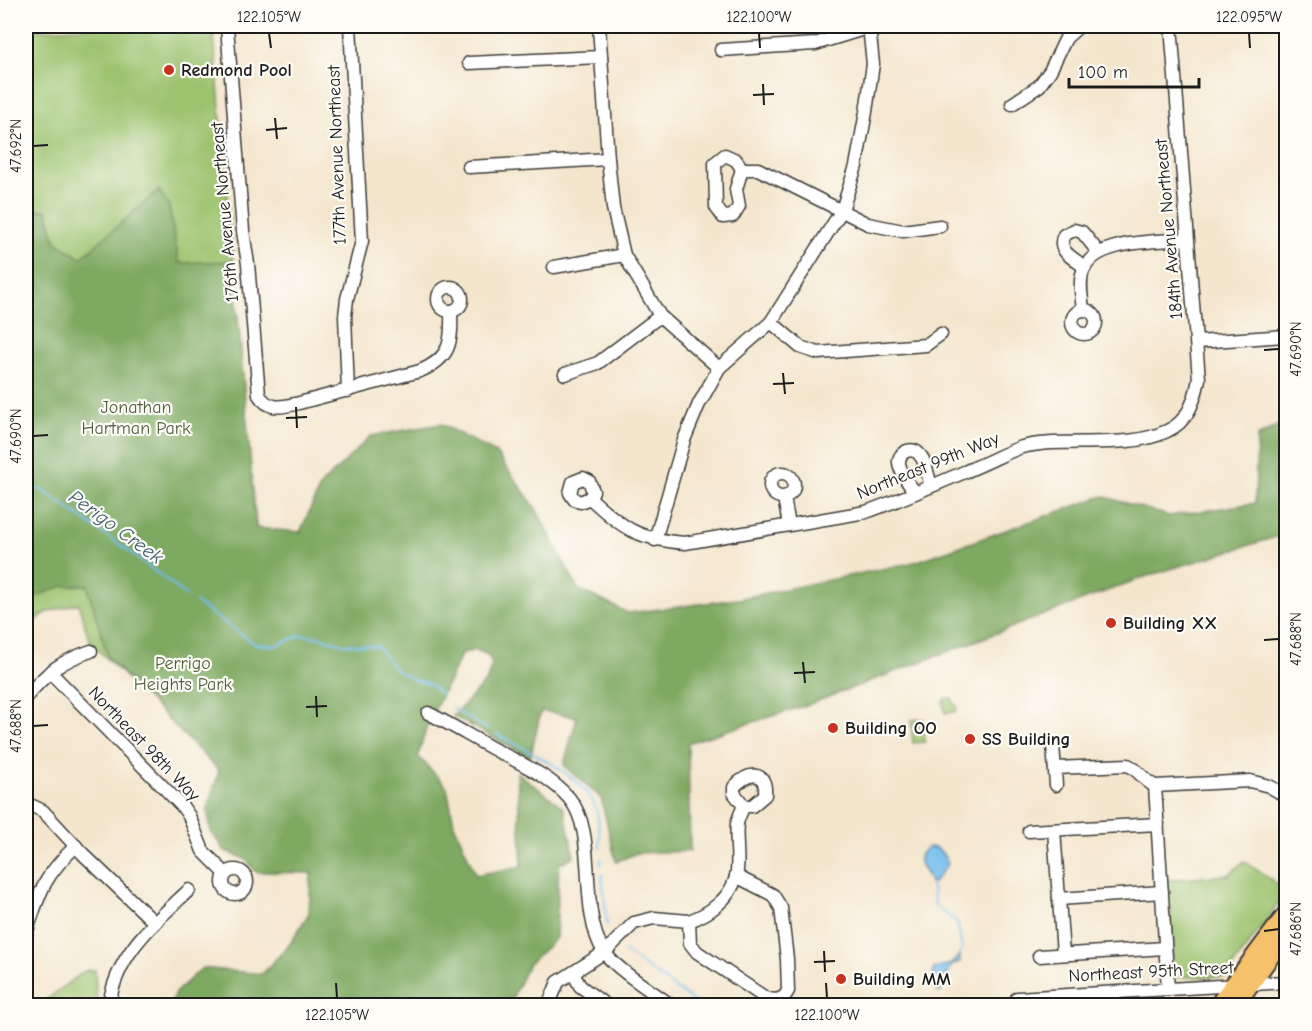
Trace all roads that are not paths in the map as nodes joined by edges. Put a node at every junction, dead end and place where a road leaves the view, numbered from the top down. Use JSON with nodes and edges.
{"nodes":[{"id":1,"x":227,"y":26,"type":"edge"},
{"id":2,"x":350,"y":26,"type":"edge"},
{"id":3,"x":599,"y":26,"type":"edge"},
{"id":4,"x":870,"y":26,"type":"edge"},
{"id":5,"x":1079,"y":26,"type":"edge"},
{"id":6,"x":1171,"y":26,"type":"edge"},
{"id":7,"x":721,"y":50,"type":"dead end"},
{"id":8,"x":602,"y":57,"type":"junction"},
{"id":9,"x":470,"y":63,"type":"dead end"},
{"id":10,"x":1011,"y":104,"type":"dead end"},
{"id":11,"x":608,"y":159,"type":"junction"},
{"id":12,"x":469,"y":167,"type":"dead end"},
{"id":13,"x":741,"y":169,"type":"dead end"},
{"id":14,"x":842,"y":210,"type":"junction"},
{"id":15,"x":940,"y":226,"type":"dead end"},
{"id":16,"x":1187,"y":239,"type":"junction"},
{"id":17,"x":1099,"y":254,"type":"junction"},
{"id":18,"x":624,"y":255,"type":"junction"},
{"id":19,"x":554,"y":267,"type":"dead end"},
{"id":20,"x":1085,"y":267,"type":"junction"},
{"id":21,"x":1083,"y":310,"type":"dead end"},
{"id":22,"x":451,"y":311,"type":"dead end"},
{"id":23,"x":660,"y":316,"type":"junction"},
{"id":24,"x":771,"y":322,"type":"junction"},
{"id":25,"x":941,"y":334,"type":"dead end"},
{"id":26,"x":1287,"y":336,"type":"edge"},
{"id":27,"x":1197,"y":342,"type":"junction"},
{"id":28,"x":719,"y":368,"type":"junction"},
{"id":29,"x":565,"y":374,"type":"dead end"},
{"id":30,"x":348,"y":391,"type":"junction"},
{"id":31,"x":1178,"y":425,"type":"joint"},
{"id":32,"x":931,"y":486,"type":"junction"},
{"id":33,"x":915,"y":493,"type":"junction"},
{"id":34,"x":590,"y":498,"type":"dead end"},
{"id":35,"x":784,"y":498,"type":"dead end"},
{"id":36,"x":789,"y":525,"type":"junction"},
{"id":37,"x":655,"y":540,"type":"junction"},
{"id":38,"x":91,"y":651,"type":"dead end"},
{"id":39,"x":50,"y":672,"type":"junction"},
{"id":40,"x":26,"y":697,"type":"edge"},
{"id":41,"x":428,"y":713,"type":"dead end"},
{"id":42,"x":1053,"y":745,"type":"dead end"},
{"id":43,"x":1055,"y":768,"type":"junction"},
{"id":44,"x":1056,"y":785,"type":"dead end"},
{"id":45,"x":1155,"y":786,"type":"junction"},
{"id":46,"x":1287,"y":796,"type":"edge"},
{"id":47,"x":26,"y":803,"type":"edge"},
{"id":48,"x":744,"y":806,"type":"dead end"},
{"id":49,"x":1158,"y":824,"type":"junction"},
{"id":50,"x":1054,"y":830,"type":"junction"},
{"id":51,"x":1029,"y":831,"type":"dead end"},
{"id":52,"x":76,"y":846,"type":"junction"},
{"id":53,"x":226,"y":874,"type":"dead end"},
{"id":54,"x":736,"y":876,"type":"junction"},
{"id":55,"x":189,"y":890,"type":"dead end"},
{"id":56,"x":1162,"y":892,"type":"junction"},
{"id":57,"x":1059,"y":899,"type":"junction"},
{"id":58,"x":1287,"y":914,"type":"edge"},
{"id":59,"x":688,"y":921,"type":"junction"},
{"id":60,"x":155,"y":923,"type":"junction"},
{"id":61,"x":26,"y":934,"type":"edge"},
{"id":62,"x":1287,"y":935,"type":"edge"},
{"id":63,"x":1166,"y":948,"type":"junction"},
{"id":64,"x":605,"y":952,"type":"junction"},
{"id":65,"x":1063,"y":954,"type":"junction"},
{"id":66,"x":1039,"y":956,"type":"dead end"},
{"id":67,"x":573,"y":973,"type":"junction"},
{"id":68,"x":1287,"y":982,"type":"edge"},
{"id":69,"x":1251,"y":985,"type":"junction"},
{"id":70,"x":1233,"y":986,"type":"junction"},
{"id":71,"x":1168,"y":989,"type":"junction"},
{"id":72,"x":1017,"y":998,"type":"dead end"},
{"id":73,"x":765,"y":1002,"type":"edge"},
{"id":74,"x":109,"y":1005,"type":"edge"},
{"id":75,"x":548,"y":1005,"type":"edge"},
{"id":76,"x":607,"y":1005,"type":"edge"},
{"id":77,"x":672,"y":1005,"type":"edge"},
{"id":78,"x":1217,"y":1005,"type":"edge"},
{"id":79,"x":1235,"y":1005,"type":"edge"}],
"edges":[{"from":1,"to":30,"type":"street","name":"176th Avenue Northeast"},
{"from":2,"to":30,"type":"street","name":"177th Avenue Northeast"},
{"from":3,"to":8,"type":"street"},
{"from":4,"to":7,"type":"street"},
{"from":4,"to":14,"type":"street"},
{"from":5,"to":10,"type":"street"},
{"from":6,"to":16,"type":"street","name":"184th Avenue Northeast"},
{"from":8,"to":9,"type":"street"},
{"from":8,"to":11,"type":"street"},
{"from":11,"to":12,"type":"street"},
{"from":11,"to":18,"type":"street"},
{"from":13,"to":14,"type":"street"},
{"from":14,"to":15,"type":"street"},
{"from":14,"to":24,"type":"street"},
{"from":16,"to":17,"type":"street"},
{"from":16,"to":27,"type":"street","name":"184th Avenue Northeast"},
{"from":17,"to":20,"type":"street"},
{"from":17,"to":20,"type":"street"},
{"from":18,"to":19,"type":"street"},
{"from":18,"to":23,"type":"street"},
{"from":20,"to":21,"type":"street"},
{"from":22,"to":30,"type":"street"},
{"from":23,"to":28,"type":"street"},
{"from":23,"to":29,"type":"street"},
{"from":24,"to":25,"type":"street"},
{"from":24,"to":28,"type":"street"},
{"from":26,"to":27,"type":"street"},
{"from":27,"to":31,"type":"street","name":"184th Avenue Northeast"},
{"from":28,"to":37,"type":"street"},
{"from":31,"to":32,"type":"street","name":"Northeast 99th Way"},
{"from":32,"to":33,"type":"street","name":"Northeast 99th Way"},
{"from":32,"to":33,"type":"street"},
{"from":33,"to":36,"type":"street","name":"Northeast 99th Way"},
{"from":34,"to":37,"type":"street","name":"Northeast 99th Way"},
{"from":35,"to":36,"type":"street"},
{"from":36,"to":37,"type":"street","name":"Northeast 99th Way"},
{"from":38,"to":39,"type":"street"},
{"from":39,"to":40,"type":"street"},
{"from":39,"to":53,"type":"street","name":"Northeast 98th Way"},
{"from":41,"to":64,"type":"street"},
{"from":42,"to":43,"type":"street"},
{"from":43,"to":44,"type":"street"},
{"from":43,"to":45,"type":"street"},
{"from":45,"to":46,"type":"street"},
{"from":45,"to":49,"type":"street"},
{"from":47,"to":52,"type":"street"},
{"from":48,"to":54,"type":"street"},
{"from":49,"to":50,"type":"street"},
{"from":49,"to":56,"type":"street"},
{"from":50,"to":51,"type":"street"},
{"from":50,"to":57,"type":"street"},
{"from":52,"to":60,"type":"street"},
{"from":52,"to":61,"type":"street"},
{"from":54,"to":59,"type":"street"},
{"from":54,"to":73,"type":"street"},
{"from":55,"to":60,"type":"street"},
{"from":56,"to":57,"type":"street"},
{"from":56,"to":63,"type":"street"},
{"from":57,"to":65,"type":"street"},
{"from":58,"to":70,"type":"main road"},
{"from":59,"to":64,"type":"street"},
{"from":59,"to":73,"type":"street"},
{"from":60,"to":74,"type":"street"},
{"from":62,"to":69,"type":"main road"},
{"from":63,"to":65,"type":"street"},
{"from":63,"to":71,"type":"street"},
{"from":64,"to":67,"type":"street"},
{"from":64,"to":77,"type":"street"},
{"from":65,"to":66,"type":"street"},
{"from":67,"to":75,"type":"street"},
{"from":67,"to":76,"type":"street"},
{"from":68,"to":69,"type":"street","name":"Northeast 95th Street"},
{"from":69,"to":70,"type":"street","name":"Northeast 95th Street"},
{"from":69,"to":79,"type":"main road"},
{"from":70,"to":71,"type":"street","name":"Northeast 95th Street"},
{"from":70,"to":78,"type":"main road"},
{"from":71,"to":72,"type":"street","name":"Northeast 95th Street"}]}
